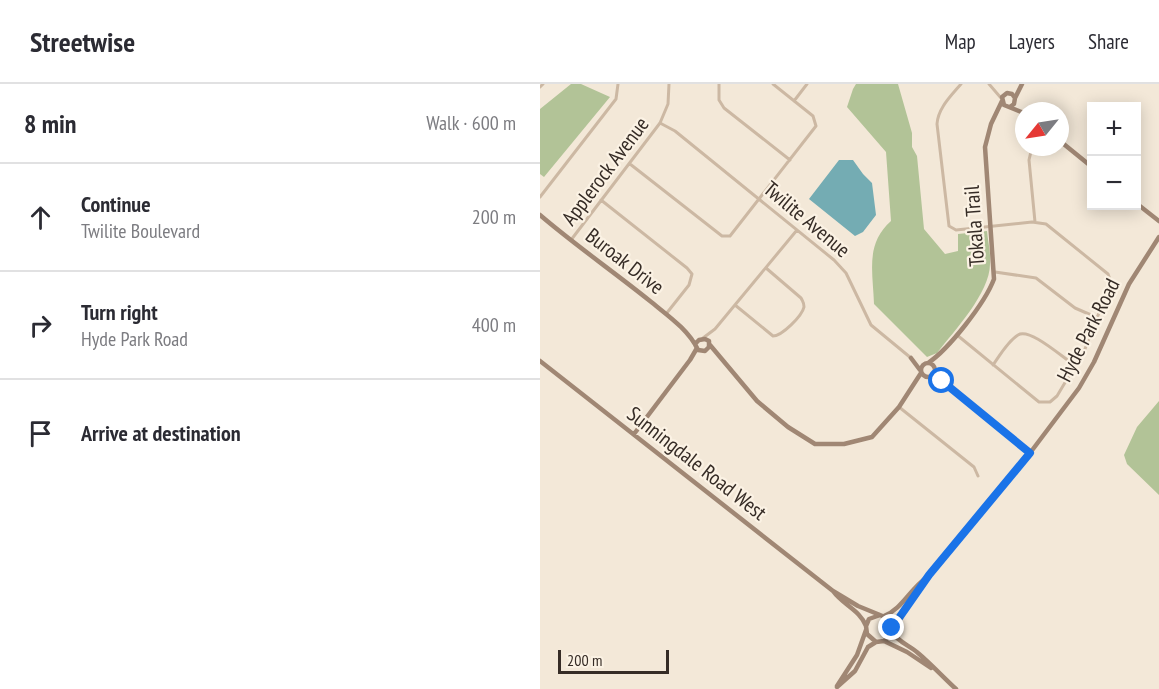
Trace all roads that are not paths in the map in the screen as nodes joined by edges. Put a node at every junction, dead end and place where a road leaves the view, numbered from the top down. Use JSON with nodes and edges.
{"nodes":[{"id":1,"x":618,"y":84,"type":"edge"},
{"id":2,"x":669,"y":84,"type":"edge"},
{"id":3,"x":719,"y":84,"type":"edge"},
{"id":4,"x":772,"y":84,"type":"edge"},
{"id":5,"x":807,"y":84,"type":"edge"},
{"id":6,"x":961,"y":84,"type":"edge"},
{"id":7,"x":989,"y":84,"type":"edge"},
{"id":8,"x":1022,"y":84,"type":"edge"},
{"id":9,"x":995,"y":90,"type":"junction"},
{"id":10,"x":1009,"y":93,"type":"junction"},
{"id":11,"x":1015,"y":99,"type":"junction"},
{"id":12,"x":1002,"y":100,"type":"junction"},
{"id":13,"x":794,"y":101,"type":"junction"},
{"id":14,"x":1017,"y":102,"type":"edge"},
{"id":15,"x":1009,"y":107,"type":"junction"},
{"id":16,"x":1015,"y":109,"type":"edge"},
{"id":17,"x":997,"y":115,"type":"junction"},
{"id":18,"x":660,"y":123,"type":"junction"},
{"id":19,"x":1069,"y":148,"type":"edge"},
{"id":20,"x":1030,"y":156,"type":"edge"},
{"id":21,"x":790,"y":160,"type":"junction"},
{"id":22,"x":1087,"y":163,"type":"edge"},
{"id":23,"x":630,"y":164,"type":"junction"},
{"id":24,"x":540,"y":197,"type":"edge"},
{"id":25,"x":601,"y":200,"type":"junction"},
{"id":26,"x":760,"y":200,"type":"junction"},
{"id":27,"x":1141,"y":206,"type":"edge"},
{"id":28,"x":540,"y":215,"type":"edge"},
{"id":29,"x":1159,"y":221,"type":"edge"},
{"id":30,"x":1035,"y":222,"type":"junction"},
{"id":31,"x":991,"y":227,"type":"junction"},
{"id":32,"x":797,"y":230,"type":"junction"},
{"id":33,"x":1159,"y":237,"type":"edge"},
{"id":34,"x":571,"y":240,"type":"junction"},
{"id":35,"x":766,"y":268,"type":"junction"},
{"id":36,"x":995,"y":272,"type":"junction"},
{"id":37,"x":735,"y":305,"type":"junction"},
{"id":38,"x":666,"y":314,"type":"junction"},
{"id":39,"x":1098,"y":318,"type":"junction"},
{"id":40,"x":715,"y":329,"type":"junction"},
{"id":41,"x":956,"y":335,"type":"junction"},
{"id":42,"x":699,"y":342,"type":"junction"},
{"id":43,"x":710,"y":344,"type":"junction"},
{"id":44,"x":704,"y":352,"type":"junction"},
{"id":45,"x":940,"y":355,"type":"junction"},
{"id":46,"x":911,"y":358,"type":"junction"},
{"id":47,"x":720,"y":359,"type":"junction"},
{"id":48,"x":690,"y":360,"type":"junction"},
{"id":49,"x":540,"y":361,"type":"edge"},
{"id":50,"x":927,"y":363,"type":"junction"},
{"id":51,"x":993,"y":365,"type":"junction"},
{"id":52,"x":1076,"y":366,"type":"junction"},
{"id":53,"x":935,"y":370,"type":"junction"},
{"id":54,"x":921,"y":372,"type":"junction"},
{"id":55,"x":928,"y":378,"type":"junction"},
{"id":56,"x":942,"y":381,"type":"junction"},
{"id":57,"x":915,"y":386,"type":"junction"},
{"id":58,"x":899,"y":407,"type":"junction"},
{"id":59,"x":634,"y":434,"type":"junction"},
{"id":60,"x":1030,"y":453,"type":"junction"},
{"id":61,"x":978,"y":476,"type":"dead end"},
{"id":62,"x":929,"y":575,"type":"junction"},
{"id":63,"x":833,"y":591,"type":"junction"},
{"id":64,"x":882,"y":615,"type":"junction"},
{"id":65,"x":866,"y":628,"type":"junction"},
{"id":66,"x":892,"y":630,"type":"junction"},
{"id":67,"x":884,"y":641,"type":"junction"},
{"id":68,"x":876,"y":642,"type":"junction"},
{"id":69,"x":933,"y":669,"type":"junction"},
{"id":70,"x":836,"y":688,"type":"edge"},
{"id":71,"x":956,"y":689,"type":"edge"}],
"edges":[{"from":1,"to":24,"type":"street"},
{"from":2,"to":18,"type":"street","name":"Applerock Avenue"},
{"from":3,"to":21,"type":"street"},
{"from":4,"to":13,"type":"street"},
{"from":5,"to":13,"type":"street"},
{"from":6,"to":31,"type":"street"},
{"from":7,"to":9,"type":"street"},
{"from":8,"to":10,"type":"street"},
{"from":8,"to":11,"type":"street"},
{"from":9,"to":10,"type":"street"},
{"from":9,"to":12,"type":"street"},
{"from":10,"to":11,"type":"street"},
{"from":10,"to":12,"type":"street"},
{"from":11,"to":14,"type":"street"},
{"from":11,"to":15,"type":"street"},
{"from":12,"to":15,"type":"street"},
{"from":12,"to":17,"type":"street","name":"Tokala Trail"},
{"from":13,"to":21,"type":"street"},
{"from":15,"to":16,"type":"street"},
{"from":15,"to":17,"type":"street"},
{"from":17,"to":31,"type":"street","name":"Tokala Trail"},
{"from":18,"to":23,"type":"street","name":"Applerock Avenue"},
{"from":18,"to":26,"type":"street","name":"Twilite Avenue"},
{"from":19,"to":22,"type":"street"},
{"from":20,"to":30,"type":"street"},
{"from":21,"to":26,"type":"street"},
{"from":23,"to":25,"type":"street","name":"Applerock Avenue"},
{"from":23,"to":26,"type":"street"},
{"from":25,"to":34,"type":"street","name":"Applerock Avenue"},
{"from":25,"to":38,"type":"street"},
{"from":26,"to":32,"type":"street","name":"Twilite Avenue"},
{"from":27,"to":29,"type":"street"},
{"from":28,"to":34,"type":"street","name":"Buroak Drive"},
{"from":30,"to":31,"type":"street"},
{"from":30,"to":39,"type":"street"},
{"from":31,"to":36,"type":"street","name":"Tokala Trail"},
{"from":32,"to":35,"type":"street"},
{"from":32,"to":46,"type":"street","name":"Twilite Avenue"},
{"from":33,"to":60,"type":"street","name":"Hyde Park Road"},
{"from":34,"to":38,"type":"street","name":"Buroak Drive"},
{"from":35,"to":37,"type":"street"},
{"from":35,"to":37,"type":"street"},
{"from":36,"to":39,"type":"street"},
{"from":36,"to":41,"type":"street","name":"Tokala Trail"},
{"from":37,"to":40,"type":"street"},
{"from":38,"to":42,"type":"street","name":"Buroak Drive"},
{"from":39,"to":52,"type":"street"},
{"from":40,"to":42,"type":"street"},
{"from":40,"to":43,"type":"street"},
{"from":41,"to":45,"type":"street","name":"Tokala Trail"},
{"from":41,"to":51,"type":"street"},
{"from":42,"to":43,"type":"street"},
{"from":42,"to":44,"type":"street"},
{"from":42,"to":48,"type":"street"},
{"from":43,"to":44,"type":"street"},
{"from":43,"to":47,"type":"street"},
{"from":44,"to":47,"type":"street"},
{"from":44,"to":48,"type":"street"},
{"from":45,"to":50,"type":"street","name":"Tokala Trail"},
{"from":45,"to":53,"type":"street","name":"Tokala Trail"},
{"from":46,"to":50,"type":"street","name":"Twilite Avenue"},
{"from":46,"to":54,"type":"street","name":"Twilite Avenue"},
{"from":47,"to":58,"type":"street"},
{"from":48,"to":59,"type":"street"},
{"from":49,"to":59,"type":"street","name":"Sunningdale Road West"},
{"from":50,"to":53,"type":"street"},
{"from":50,"to":54,"type":"street"},
{"from":51,"to":52,"type":"street"},
{"from":51,"to":52,"type":"street"},
{"from":53,"to":55,"type":"street"},
{"from":53,"to":56,"type":"street"},
{"from":54,"to":55,"type":"street"},
{"from":54,"to":57,"type":"street"},
{"from":55,"to":56,"type":"street"},
{"from":55,"to":57,"type":"street"},
{"from":56,"to":60,"type":"street"},
{"from":57,"to":58,"type":"street"},
{"from":58,"to":61,"type":"street"},
{"from":59,"to":63,"type":"street","name":"Sunningdale Road West"},
{"from":60,"to":62,"type":"street","name":"Hyde Park Road"},
{"from":62,"to":64,"type":"street","name":"Hyde Park Road"},
{"from":62,"to":66,"type":"street","name":"Hyde Park Road"},
{"from":63,"to":64,"type":"street","name":"Sunningdale Road West"},
{"from":63,"to":65,"type":"street","name":"Sunningdale Road West"},
{"from":64,"to":65,"type":"street"},
{"from":64,"to":66,"type":"street"},
{"from":65,"to":68,"type":"street"},
{"from":65,"to":70,"type":"street"},
{"from":66,"to":67,"type":"street"},
{"from":66,"to":69,"type":"street"},
{"from":67,"to":68,"type":"street"},
{"from":67,"to":69,"type":"street"},
{"from":68,"to":70,"type":"street"},
{"from":69,"to":71,"type":"street"}]}
